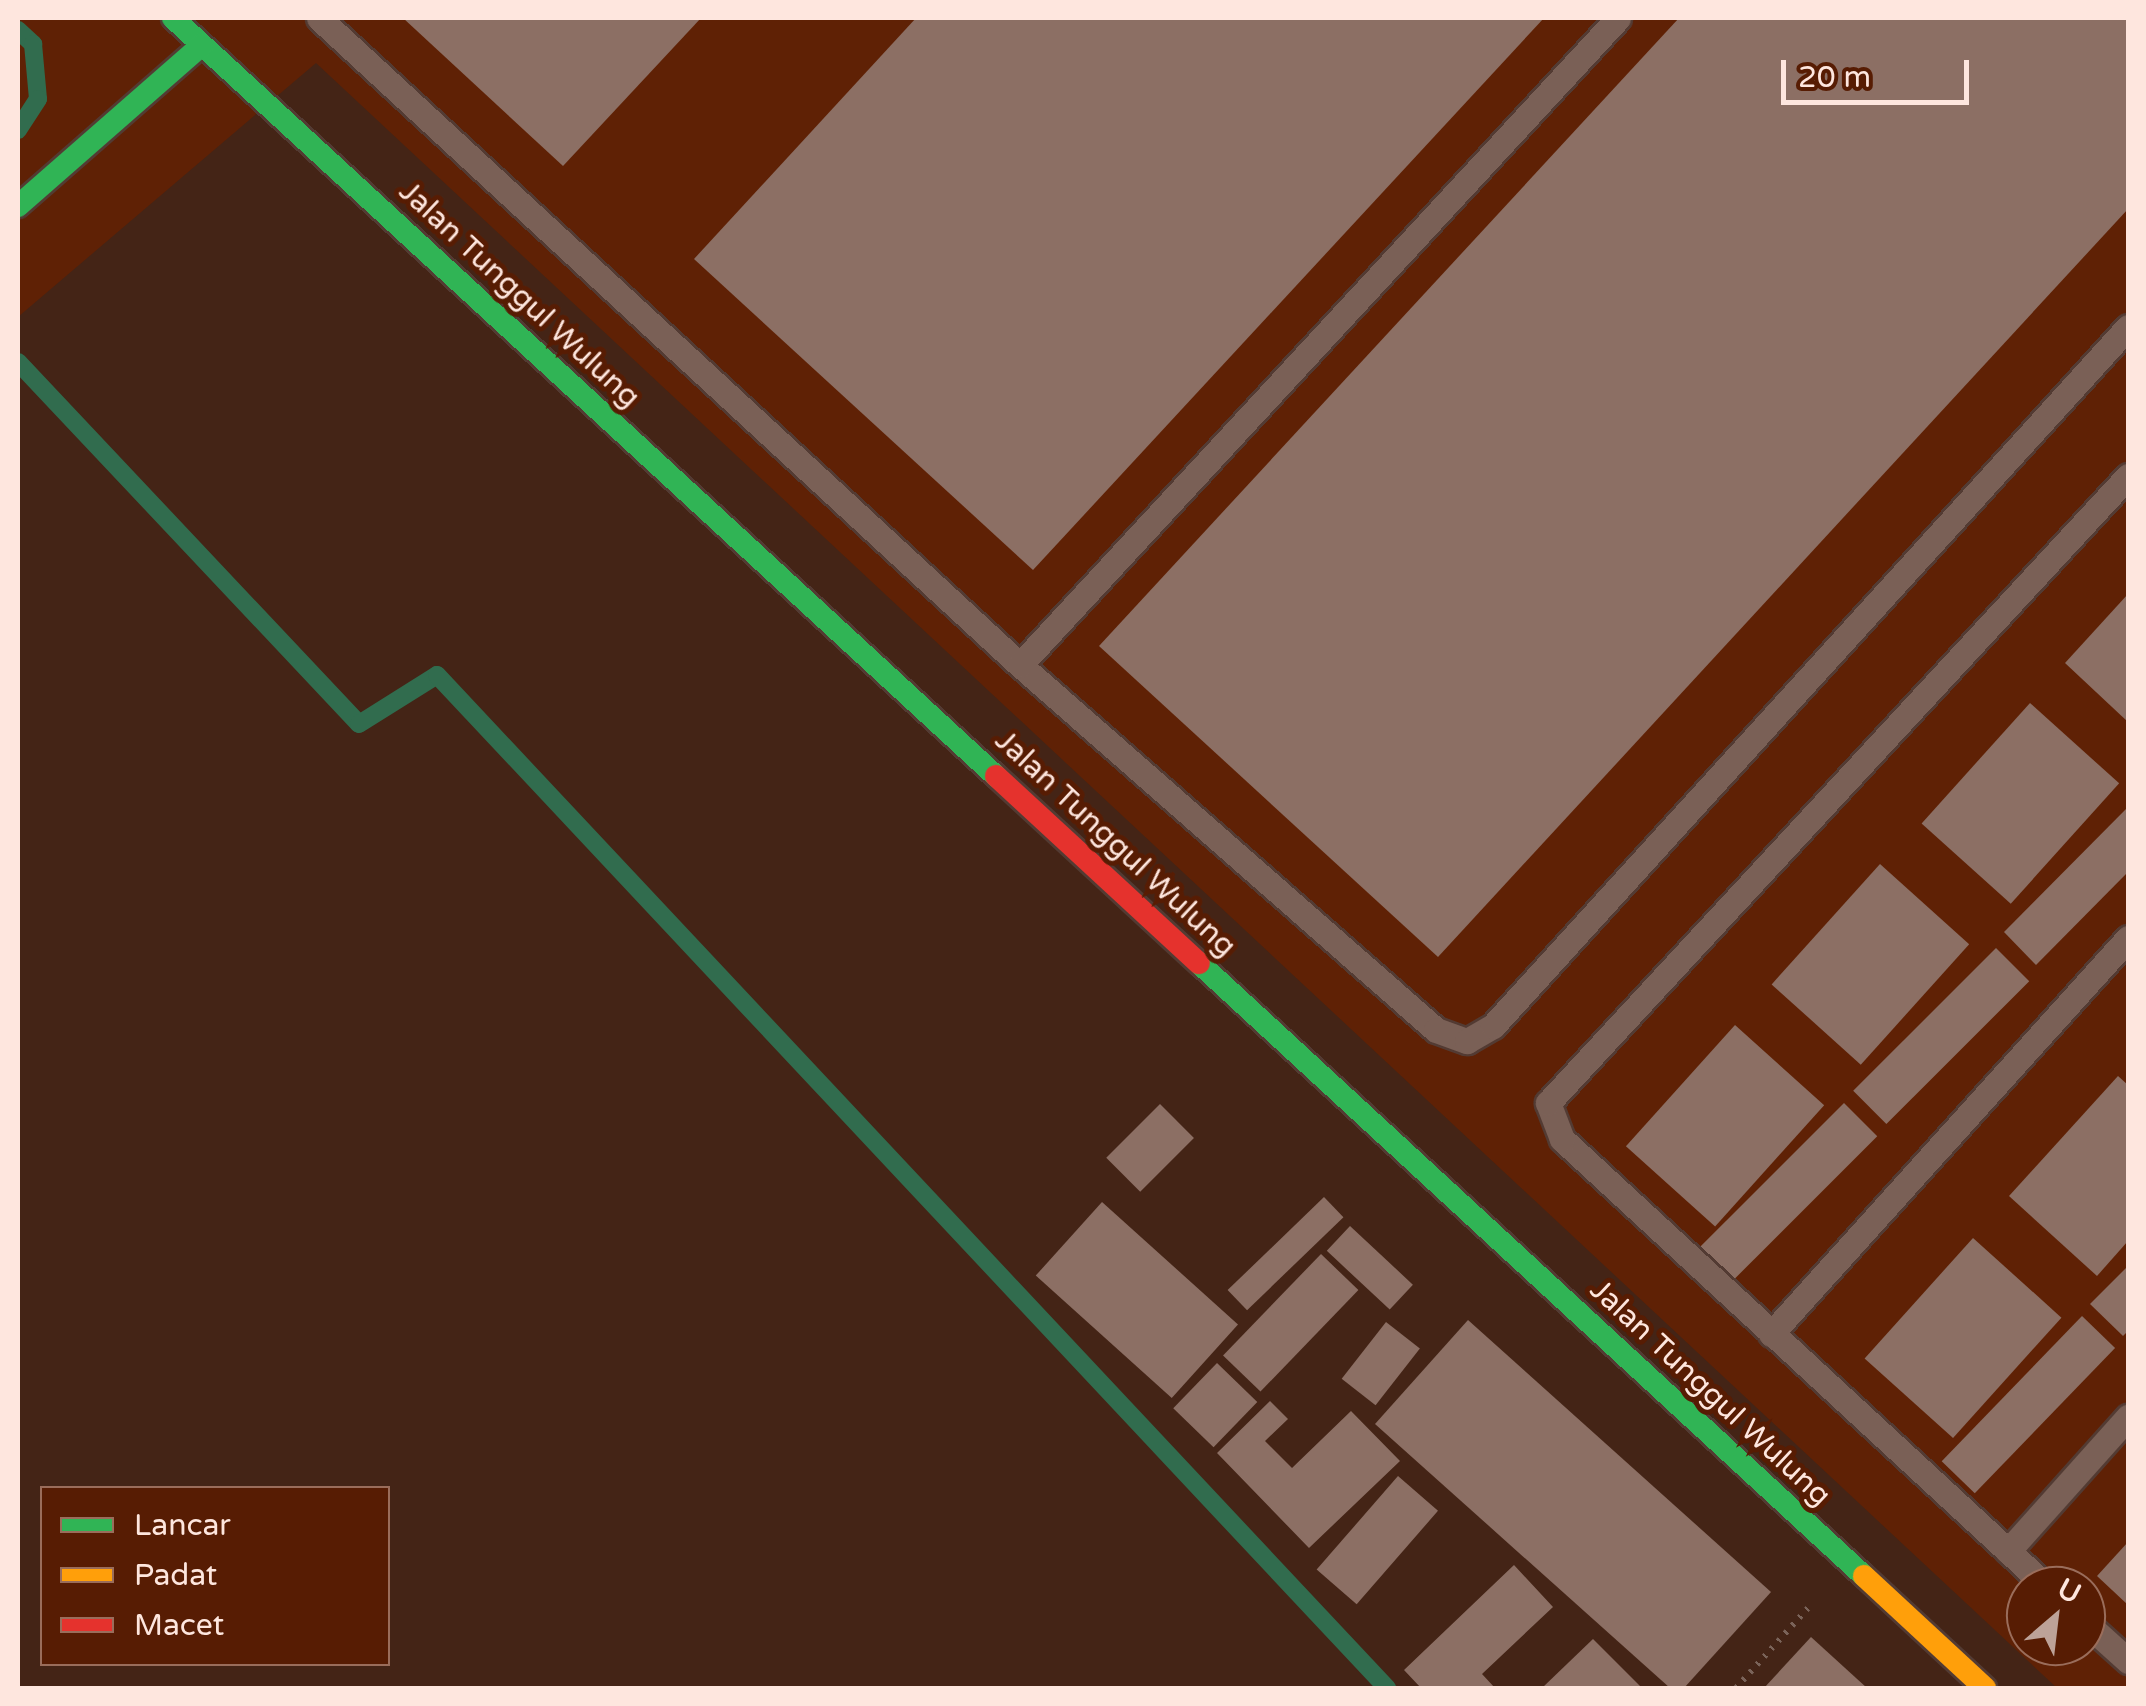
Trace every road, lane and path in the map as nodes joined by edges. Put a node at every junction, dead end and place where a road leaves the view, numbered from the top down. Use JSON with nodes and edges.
{"nodes":[{"id":1,"x":172,"y":18,"type":"edge"},
{"id":2,"x":319,"y":18,"type":"edge"},
{"id":3,"x":1618,"y":18,"type":"edge"},
{"id":4,"x":202,"y":45,"type":"junction"},
{"id":5,"x":24,"y":200,"type":"edge"},
{"id":6,"x":2128,"y":327,"type":"edge"},
{"id":7,"x":2128,"y":476,"type":"edge"},
{"id":8,"x":1020,"y":665,"type":"junction"},
{"id":9,"x":2128,"y":938,"type":"edge"},
{"id":10,"x":1771,"y":1334,"type":"junction"},
{"id":11,"x":2128,"y":1417,"type":"edge"},
{"id":12,"x":2008,"y":1551,"type":"junction"},
{"id":13,"x":1849,"y":1562,"type":"junction"},
{"id":14,"x":2024,"y":1566,"type":"edge"},
{"id":15,"x":2106,"y":1641,"type":"edge"},
{"id":16,"x":2128,"y":1661,"type":"edge"},
{"id":17,"x":1736,"y":1688,"type":"edge"},
{"id":18,"x":1986,"y":1688,"type":"edge"}],
"edges":[{"from":1,"to":4,"type":"main road","name":"Jalan Tunggul Wulung"},
{"from":2,"to":8,"type":"lane"},
{"from":3,"to":8,"type":"lane"},
{"from":4,"to":5,"type":"main road"},
{"from":4,"to":13,"type":"main road","name":"Jalan Tunggul Wulung"},
{"from":6,"to":8,"type":"lane"},
{"from":7,"to":10,"type":"lane"},
{"from":9,"to":10,"type":"lane"},
{"from":10,"to":12,"type":"lane"},
{"from":11,"to":12,"type":"lane"},
{"from":12,"to":14,"type":"lane"},
{"from":13,"to":17,"type":"path"},
{"from":13,"to":18,"type":"main road","name":"Jalan Tunggul Wulung"},
{"from":15,"to":16,"type":"lane"}]}
